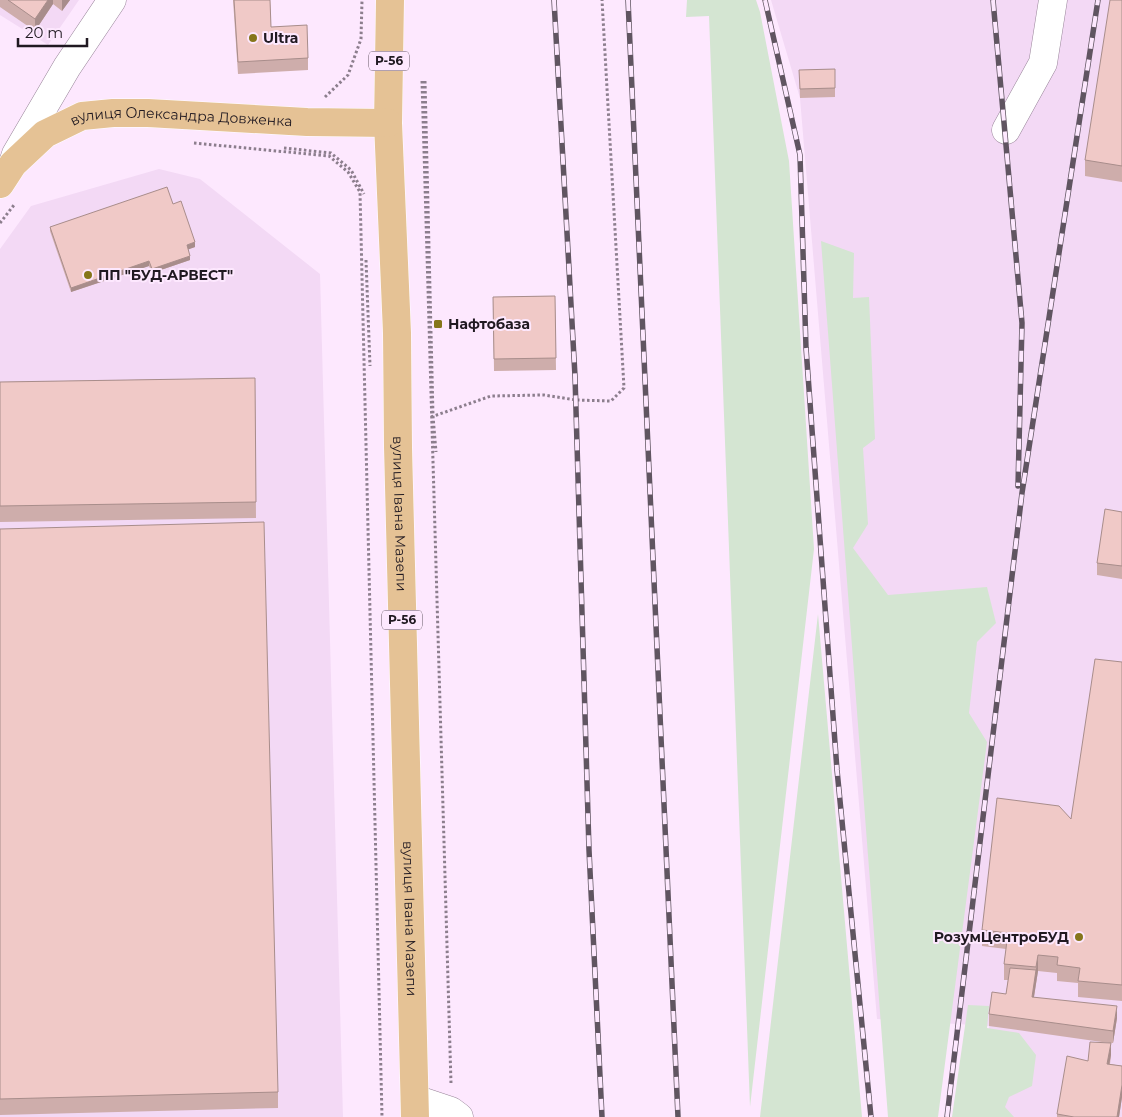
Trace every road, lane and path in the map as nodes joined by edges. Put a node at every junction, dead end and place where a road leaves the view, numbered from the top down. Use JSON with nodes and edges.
{"nodes":[{"id":1,"x":112,"y":0,"type":"edge"},
{"id":2,"x":362,"y":0,"type":"edge"},
{"id":3,"x":390,"y":0,"type":"edge"},
{"id":4,"x":602,"y":0,"type":"edge"},
{"id":5,"x":1053,"y":0,"type":"edge"},
{"id":6,"x":424,"y":81,"type":"dead end"},
{"id":7,"x":324,"y":98,"type":"dead end"},
{"id":8,"x":388,"y":122,"type":"junction"},
{"id":9,"x":1006,"y":130,"type":"dead end"},
{"id":10,"x":186,"y":139,"type":"dead end"},
{"id":11,"x":190,"y":142,"type":"dead end"},
{"id":12,"x":10,"y":183,"type":"edge"},
{"id":13,"x":0,"y":223,"type":"edge"},
{"id":14,"x":370,"y":367,"type":"dead end"},
{"id":15,"x":432,"y":416,"type":"junction"},
{"id":16,"x":436,"y":452,"type":"dead end"},
{"id":17,"x":415,"y":1108,"type":"edge"},
{"id":18,"x":455,"y":1114,"type":"edge"},
{"id":19,"x":382,"y":1117,"type":"edge"}],
"edges":[{"from":1,"to":12,"type":"street"},
{"from":2,"to":7,"type":"path"},
{"from":3,"to":8,"type":"main road","name":"вулиця Івана Мазепи","number":"Р-56"},
{"from":4,"to":15,"type":"path"},
{"from":5,"to":9,"type":"street"},
{"from":6,"to":15,"type":"path"},
{"from":8,"to":12,"type":"main road","name":"вулиця Олександра Довженка"},
{"from":8,"to":17,"type":"main road","name":"вулиця Івана Мазепи","number":"Р-56"},
{"from":10,"to":14,"type":"path"},
{"from":11,"to":19,"type":"path"},
{"from":12,"to":13,"type":"path"},
{"from":15,"to":16,"type":"path"},
{"from":15,"to":18,"type":"path"},
{"from":17,"to":18,"type":"street"}]}
